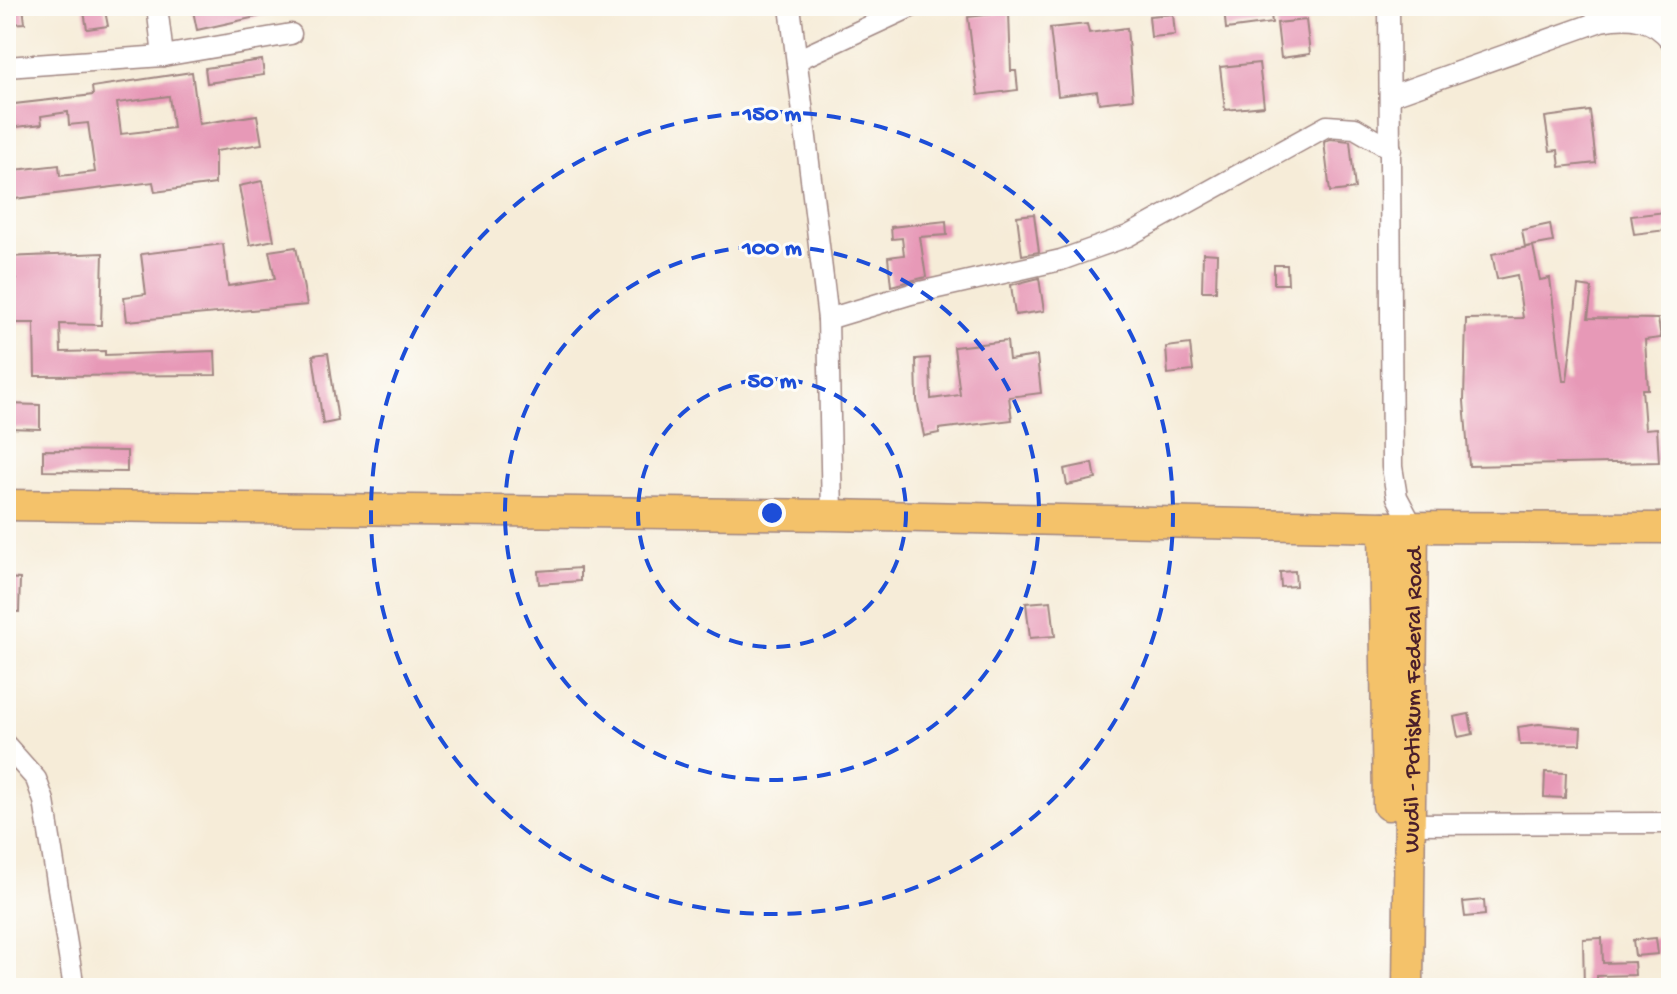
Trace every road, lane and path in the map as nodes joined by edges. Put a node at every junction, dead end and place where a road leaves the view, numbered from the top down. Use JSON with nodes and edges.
{"nodes":[{"id":1,"x":157,"y":6,"type":"edge"},
{"id":2,"x":790,"y":6,"type":"edge"},
{"id":3,"x":913,"y":6,"type":"edge"},
{"id":4,"x":1389,"y":6,"type":"edge"},
{"id":5,"x":1665,"y":6,"type":"edge"},
{"id":6,"x":1631,"y":15,"type":"junction"},
{"id":7,"x":291,"y":34,"type":"dead end"},
{"id":8,"x":1671,"y":41,"type":"edge"},
{"id":9,"x":163,"y":56,"type":"junction"},
{"id":10,"x":797,"y":60,"type":"junction"},
{"id":11,"x":6,"y":67,"type":"edge"},
{"id":12,"x":1390,"y":96,"type":"junction"},
{"id":13,"x":1391,"y":149,"type":"junction"},
{"id":14,"x":828,"y":319,"type":"junction"},
{"id":15,"x":6,"y":505,"type":"edge"},
{"id":16,"x":832,"y":515,"type":"junction"},
{"id":17,"x":1399,"y":527,"type":"junction"},
{"id":18,"x":1671,"y":528,"type":"edge"},
{"id":19,"x":6,"y":745,"type":"edge"},
{"id":20,"x":1671,"y":823,"type":"edge"},
{"id":21,"x":1407,"y":824,"type":"junction"},
{"id":22,"x":74,"y":988,"type":"edge"},
{"id":23,"x":1388,"y":988,"type":"edge"},
{"id":24,"x":1408,"y":988,"type":"edge"}],
"edges":[{"from":1,"to":9,"type":"street"},
{"from":2,"to":10,"type":"street"},
{"from":3,"to":10,"type":"street"},
{"from":4,"to":12,"type":"street"},
{"from":5,"to":6,"type":"street"},
{"from":6,"to":8,"type":"street"},
{"from":6,"to":12,"type":"street"},
{"from":7,"to":9,"type":"street"},
{"from":9,"to":11,"type":"street"},
{"from":10,"to":14,"type":"street"},
{"from":12,"to":13,"type":"street"},
{"from":13,"to":14,"type":"street"},
{"from":13,"to":17,"type":"street"},
{"from":14,"to":16,"type":"street"},
{"from":15,"to":16,"type":"main road"},
{"from":16,"to":17,"type":"main road"},
{"from":17,"to":18,"type":"main road","name":"Wudil - Potiskum Federal Road"},
{"from":17,"to":21,"type":"main road","name":"Wudil - Potiskum Federal Road"},
{"from":17,"to":23,"type":"main road","name":"Wudil - Potiskum Federal Road"},
{"from":19,"to":22,"type":"street"},
{"from":20,"to":21,"type":"street"},
{"from":21,"to":24,"type":"main road","name":"Wudil - Potiskum Federal Road"}]}
